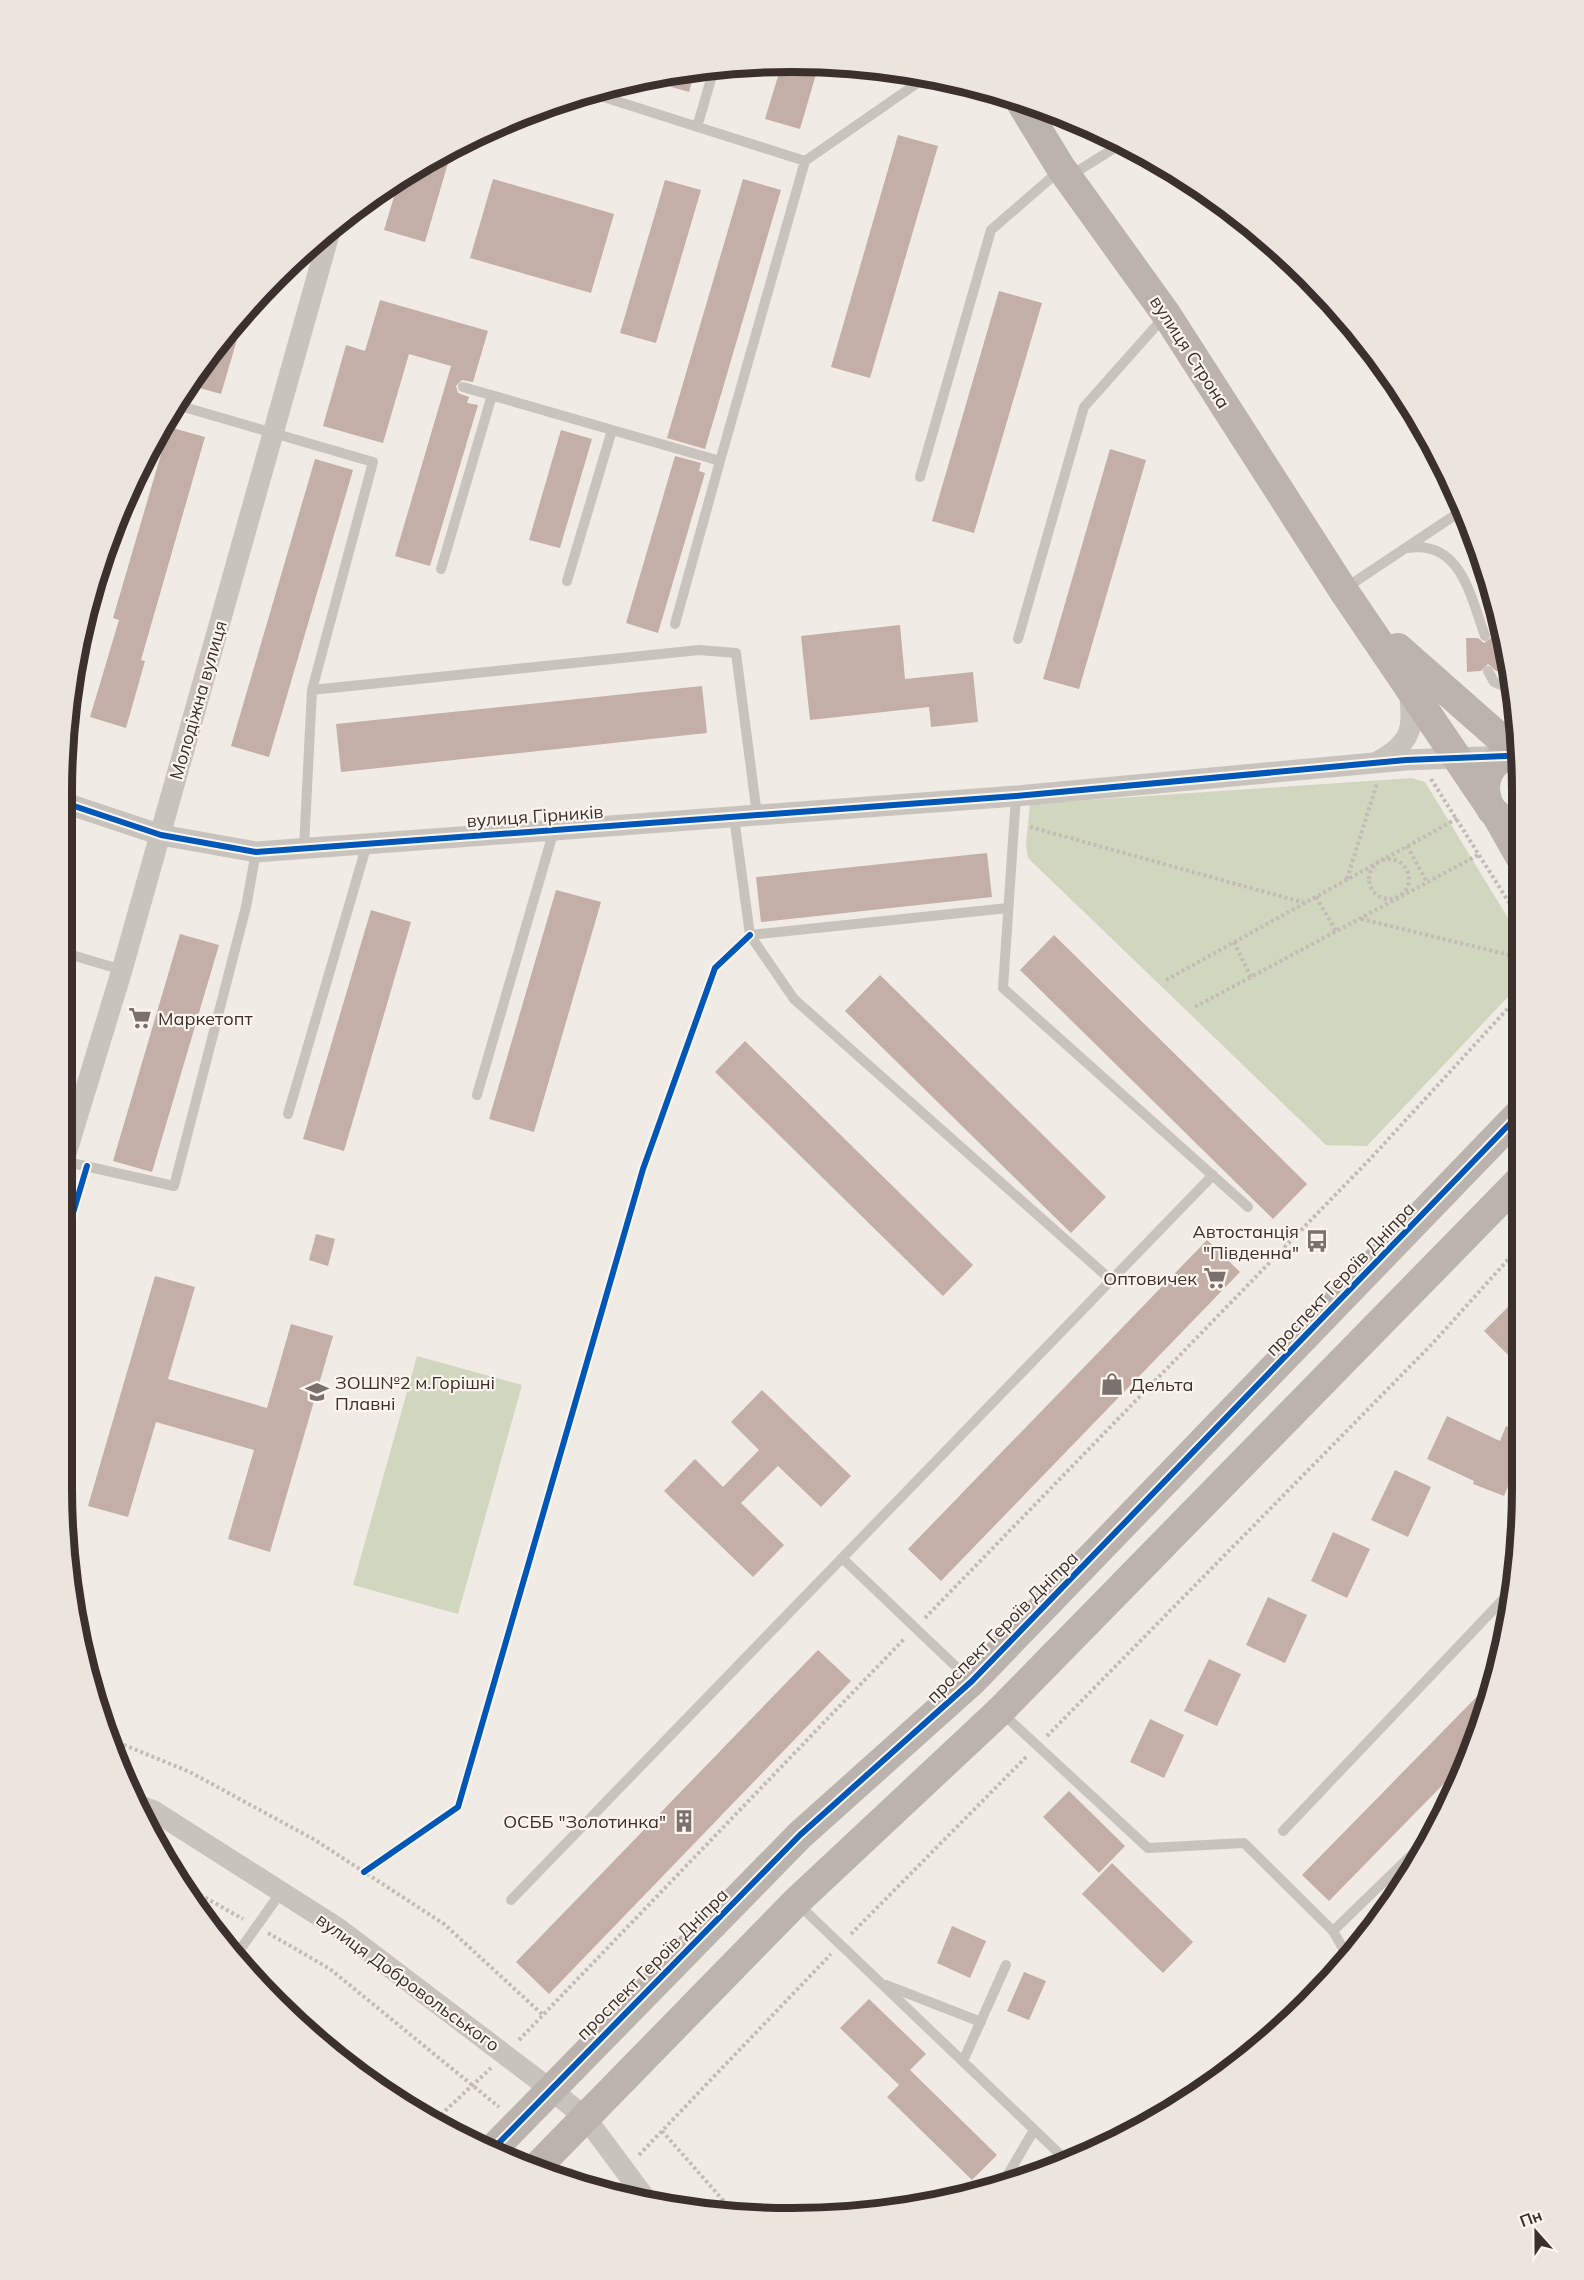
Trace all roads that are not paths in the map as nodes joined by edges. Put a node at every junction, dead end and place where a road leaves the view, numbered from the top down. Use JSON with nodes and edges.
{"nodes":[{"id":1,"x":712,"y":77,"type":"edge"},
{"id":2,"x":917,"y":83,"type":"edge"},
{"id":3,"x":605,"y":97,"type":"edge"},
{"id":4,"x":1026,"y":111,"type":"edge"},
{"id":5,"x":697,"y":127,"type":"junction"},
{"id":6,"x":1114,"y":148,"type":"edge"},
{"id":7,"x":806,"y":161,"type":"junction"},
{"id":8,"x":1065,"y":173,"type":"junction"},
{"id":9,"x":327,"y":243,"type":"edge"},
{"id":10,"x":1166,"y":314,"type":"junction"},
{"id":11,"x":464,"y":387,"type":"dead end"},
{"id":12,"x":492,"y":395,"type":"junction"},
{"id":13,"x":184,"y":407,"type":"edge"},
{"id":14,"x":612,"y":430,"type":"junction"},
{"id":15,"x":273,"y":432,"type":"junction"},
{"id":16,"x":720,"y":461,"type":"junction"},
{"id":17,"x":920,"y":477,"type":"dead end"},
{"id":18,"x":1456,"y":514,"type":"edge"},
{"id":19,"x":1406,"y":548,"type":"junction"},
{"id":20,"x":441,"y":569,"type":"dead end"},
{"id":21,"x":567,"y":581,"type":"dead end"},
{"id":22,"x":1349,"y":598,"type":"junction"},
{"id":23,"x":675,"y":624,"type":"dead end"},
{"id":24,"x":1485,"y":636,"type":"dead end"},
{"id":25,"x":1018,"y":639,"type":"dead end"},
{"id":26,"x":1488,"y":671,"type":"dead end"},
{"id":27,"x":1408,"y":686,"type":"junction"},
{"id":28,"x":1504,"y":686,"type":"edge"},
{"id":29,"x":312,"y":690,"type":"junction"},
{"id":30,"x":1510,"y":745,"type":"edge"},
{"id":31,"x":1510,"y":749,"type":"edge"},
{"id":32,"x":1510,"y":751,"type":"edge"},
{"id":33,"x":1458,"y":758,"type":"junction"},
{"id":34,"x":1406,"y":760,"type":"junction"},
{"id":35,"x":1378,"y":768,"type":"junction"},
{"id":36,"x":1016,"y":796,"type":"junction"},
{"id":37,"x":72,"y":805,"type":"edge"},
{"id":38,"x":1498,"y":809,"type":"edge"},
{"id":39,"x":757,"y":815,"type":"junction"},
{"id":40,"x":734,"y":817,"type":"junction"},
{"id":41,"x":554,"y":830,"type":"junction"},
{"id":42,"x":161,"y":835,"type":"junction"},
{"id":43,"x":1512,"y":839,"type":"edge"},
{"id":44,"x":367,"y":844,"type":"junction"},
{"id":45,"x":304,"y":848,"type":"junction"},
{"id":46,"x":256,"y":852,"type":"junction"},
{"id":47,"x":1008,"y":909,"type":"junction"},
{"id":48,"x":750,"y":935,"type":"junction"},
{"id":49,"x":72,"y":955,"type":"edge"},
{"id":50,"x":122,"y":970,"type":"junction"},
{"id":51,"x":477,"y":1095,"type":"dead end"},
{"id":52,"x":288,"y":1114,"type":"dead end"},
{"id":53,"x":1512,"y":1121,"type":"edge"},
{"id":54,"x":72,"y":1150,"type":"edge"},
{"id":55,"x":72,"y":1165,"type":"edge"},
{"id":56,"x":1213,"y":1176,"type":"junction"},
{"id":57,"x":1512,"y":1188,"type":"edge"},
{"id":58,"x":1248,"y":1207,"type":"dead end"},
{"id":59,"x":1111,"y":1280,"type":"junction"},
{"id":60,"x":842,"y":1558,"type":"junction"},
{"id":61,"x":1503,"y":1600,"type":"edge"},
{"id":62,"x":972,"y":1681,"type":"junction"},
{"id":63,"x":1000,"y":1711,"type":"junction"},
{"id":64,"x":147,"y":1809,"type":"edge"},
{"id":65,"x":1283,"y":1831,"type":"dead end"},
{"id":66,"x":1412,"y":1855,"type":"edge"},
{"id":67,"x":281,"y":1892,"type":"junction"},
{"id":68,"x":511,"y":1900,"type":"dead end"},
{"id":69,"x":796,"y":1902,"type":"junction"},
{"id":70,"x":1333,"y":1931,"type":"junction"},
{"id":71,"x":1344,"y":1949,"type":"edge"},
{"id":72,"x":240,"y":1950,"type":"edge"},
{"id":73,"x":1006,"y":1965,"type":"dead end"},
{"id":74,"x":879,"y":1982,"type":"junction"},
{"id":75,"x":981,"y":2022,"type":"junction"},
{"id":76,"x":963,"y":2061,"type":"junction"},
{"id":77,"x":550,"y":2089,"type":"junction"},
{"id":78,"x":585,"y":2117,"type":"junction"},
{"id":79,"x":1034,"y":2130,"type":"junction"},
{"id":80,"x":497,"y":2144,"type":"edge"},
{"id":81,"x":1061,"y":2156,"type":"edge"},
{"id":82,"x":543,"y":2161,"type":"edge"},
{"id":83,"x":1008,"y":2174,"type":"edge"},
{"id":84,"x":640,"y":2191,"type":"edge"}],
"edges":[{"from":1,"to":5,"type":"lane"},
{"from":2,"to":7,"type":"lane"},
{"from":3,"to":5,"type":"lane"},
{"from":4,"to":8,"type":"street","name":"вулиця Строна"},
{"from":5,"to":7,"type":"lane"},
{"from":6,"to":8,"type":"lane"},
{"from":7,"to":16,"type":"lane"},
{"from":8,"to":10,"type":"street","name":"вулиця Строна"},
{"from":8,"to":17,"type":"lane"},
{"from":9,"to":15,"type":"street","name":"Молодіжна вулиця"},
{"from":10,"to":22,"type":"street","name":"вулиця Строна"},
{"from":10,"to":25,"type":"lane"},
{"from":11,"to":12,"type":"lane"},
{"from":12,"to":14,"type":"lane"},
{"from":12,"to":20,"type":"lane"},
{"from":13,"to":15,"type":"lane"},
{"from":14,"to":16,"type":"lane"},
{"from":14,"to":21,"type":"lane"},
{"from":15,"to":29,"type":"lane"},
{"from":15,"to":42,"type":"street","name":"Молодіжна вулиця"},
{"from":16,"to":23,"type":"lane"},
{"from":18,"to":19,"type":"lane"},
{"from":19,"to":22,"type":"lane"},
{"from":19,"to":24,"type":"lane"},
{"from":22,"to":27,"type":"street"},
{"from":22,"to":30,"type":"street"},
{"from":26,"to":28,"type":"lane"},
{"from":27,"to":33,"type":"street"},
{"from":27,"to":35,"type":"street"},
{"from":29,"to":39,"type":"lane"},
{"from":29,"to":45,"type":"lane"},
{"from":31,"to":33,"type":"street"},
{"from":32,"to":38,"type":"street"},
{"from":33,"to":34,"type":"street"},
{"from":33,"to":38,"type":"street"},
{"from":34,"to":35,"type":"street","name":"вулиця Гірників"},
{"from":34,"to":38,"type":"street"},
{"from":35,"to":36,"type":"street","name":"вулиця Гірників"},
{"from":36,"to":39,"type":"street","name":"вулиця Гірників"},
{"from":36,"to":47,"type":"lane"},
{"from":37,"to":42,"type":"street","name":"вулиця Гірників"},
{"from":38,"to":43,"type":"street"},
{"from":39,"to":40,"type":"street","name":"вулиця Гірників"},
{"from":40,"to":41,"type":"street","name":"вулиця Гірників"},
{"from":40,"to":48,"type":"lane"},
{"from":41,"to":44,"type":"street","name":"вулиця Гірників"},
{"from":41,"to":51,"type":"lane"},
{"from":42,"to":46,"type":"street","name":"вулиця Гірників"},
{"from":42,"to":50,"type":"street","name":"Молодіжна вулиця"},
{"from":44,"to":45,"type":"street","name":"вулиця Гірників"},
{"from":44,"to":52,"type":"lane"},
{"from":45,"to":46,"type":"street","name":"вулиця Гірників"},
{"from":46,"to":55,"type":"lane"},
{"from":47,"to":48,"type":"lane"},
{"from":47,"to":56,"type":"lane"},
{"from":48,"to":59,"type":"lane"},
{"from":49,"to":50,"type":"lane"},
{"from":50,"to":54,"type":"street","name":"Молодіжна вулиця"},
{"from":53,"to":62,"type":"street","name":"проспект Героїв Дніпра"},
{"from":56,"to":58,"type":"lane"},
{"from":56,"to":59,"type":"lane"},
{"from":57,"to":63,"type":"street"},
{"from":59,"to":60,"type":"lane"},
{"from":60,"to":62,"type":"lane"},
{"from":60,"to":68,"type":"lane"},
{"from":61,"to":65,"type":"lane"},
{"from":62,"to":77,"type":"street","name":"проспект Героїв Дніпра"},
{"from":63,"to":69,"type":"street"},
{"from":63,"to":70,"type":"lane"},
{"from":64,"to":67,"type":"street","name":"вулиця Добровольського"},
{"from":66,"to":70,"type":"lane"},
{"from":67,"to":72,"type":"lane"},
{"from":67,"to":77,"type":"street","name":"вулиця Добровольського"},
{"from":69,"to":74,"type":"lane"},
{"from":69,"to":78,"type":"street"},
{"from":70,"to":71,"type":"lane"},
{"from":73,"to":75,"type":"lane"},
{"from":74,"to":75,"type":"lane"},
{"from":74,"to":76,"type":"lane"},
{"from":75,"to":76,"type":"lane"},
{"from":76,"to":79,"type":"lane"},
{"from":77,"to":78,"type":"street","name":"вулиця Добровольського"},
{"from":77,"to":80,"type":"street","name":"проспект Героїв Дніпра"},
{"from":78,"to":82,"type":"street"},
{"from":78,"to":84,"type":"street","name":"вулиця Добровольського"},
{"from":79,"to":81,"type":"lane"},
{"from":79,"to":83,"type":"lane"}]}
